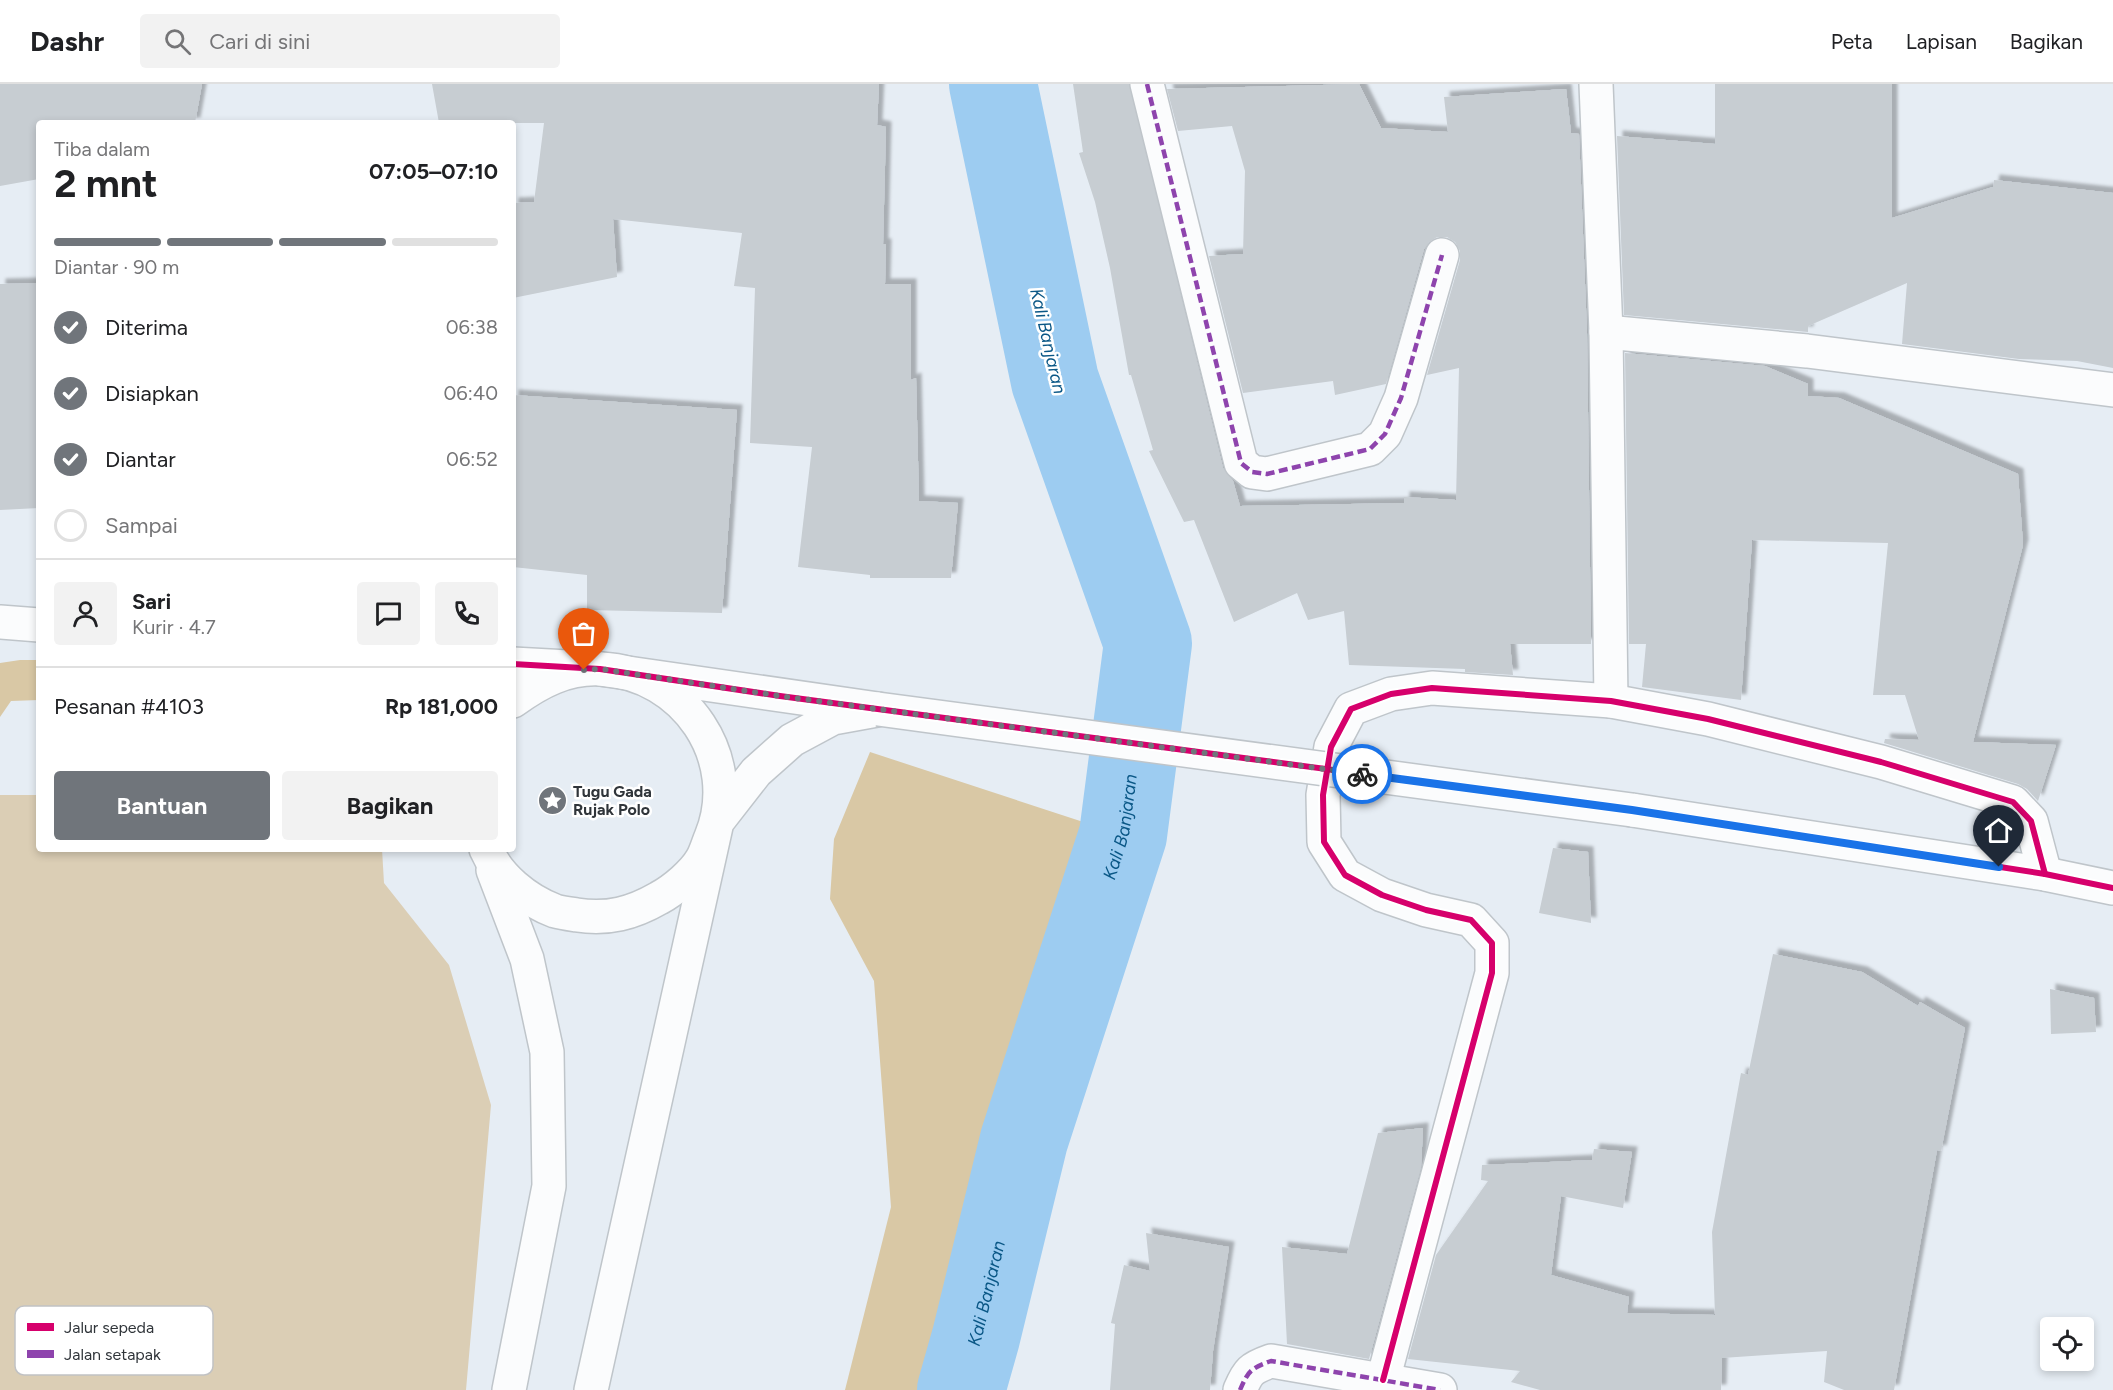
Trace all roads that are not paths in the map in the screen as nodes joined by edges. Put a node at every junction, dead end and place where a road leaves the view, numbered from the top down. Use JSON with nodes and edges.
{"nodes":[{"id":1,"x":1147,"y":84,"type":"edge"},
{"id":2,"x":1596,"y":84,"type":"edge"},
{"id":3,"x":1442,"y":255,"type":"dead end"},
{"id":4,"x":1606,"y":332,"type":"junction"},
{"id":5,"x":2113,"y":390,"type":"edge"},
{"id":6,"x":0,"y":622,"type":"edge"},
{"id":7,"x":36,"y":625,"type":"edge"},
{"id":8,"x":516,"y":664,"type":"edge"},
{"id":9,"x":600,"y":669,"type":"junction"},
{"id":10,"x":516,"y":699,"type":"edge"},
{"id":11,"x":1611,"y":701,"type":"junction"},
{"id":12,"x":878,"y":710,"type":"junction"},
{"id":13,"x":717,"y":822,"type":"junction"},
{"id":14,"x":486,"y":852,"type":"edge"},
{"id":15,"x":486,"y":852,"type":"edge"},
{"id":16,"x":2045,"y":874,"type":"junction"},
{"id":17,"x":2113,"y":888,"type":"edge"},
{"id":18,"x":1383,"y":1380,"type":"junction"},
{"id":19,"x":510,"y":1390,"type":"edge"},
{"id":20,"x":591,"y":1390,"type":"edge"},
{"id":21,"x":1240,"y":1390,"type":"edge"},
{"id":22,"x":1440,"y":1390,"type":"edge"}],
"edges":[{"from":1,"to":3,"type":"street"},
{"from":2,"to":4,"type":"street"},
{"from":4,"to":5,"type":"street"},
{"from":4,"to":11,"type":"street"},
{"from":6,"to":7,"type":"street"},
{"from":8,"to":9,"type":"street"},
{"from":9,"to":10,"type":"street"},
{"from":9,"to":12,"type":"street"},
{"from":9,"to":13,"type":"street"},
{"from":11,"to":16,"type":"street"},
{"from":11,"to":18,"type":"street"},
{"from":12,"to":13,"type":"street"},
{"from":12,"to":16,"type":"street","bridge":true},
{"from":13,"to":14,"type":"street"},
{"from":13,"to":20,"type":"street"},
{"from":15,"to":19,"type":"street"},
{"from":16,"to":17,"type":"street"},
{"from":18,"to":21,"type":"street"},
{"from":18,"to":22,"type":"street"}]}
